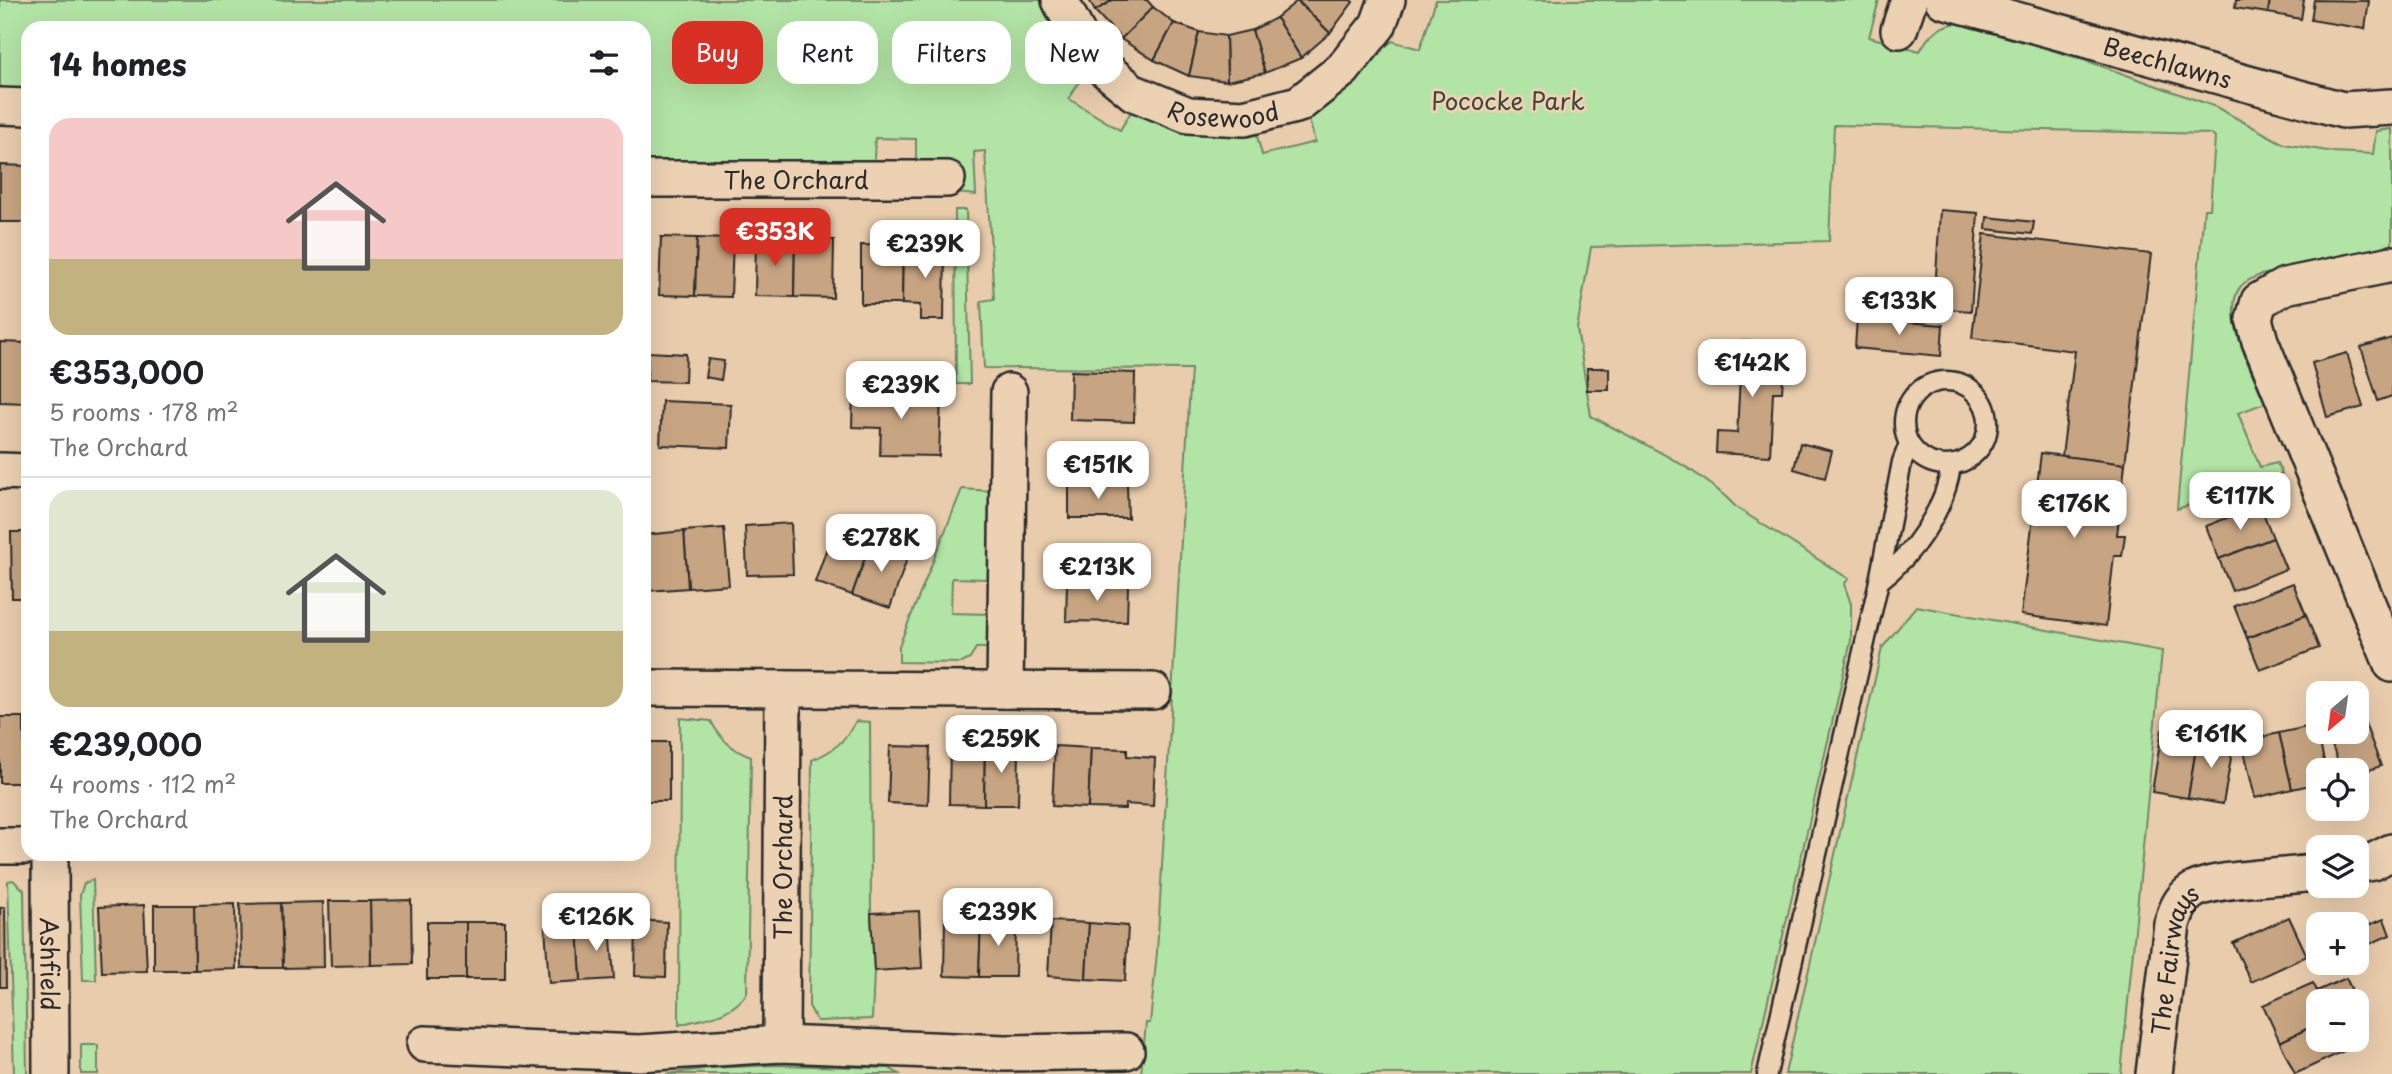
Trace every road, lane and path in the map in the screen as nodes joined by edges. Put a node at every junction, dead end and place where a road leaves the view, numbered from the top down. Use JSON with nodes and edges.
{"nodes":[{"id":1,"x":1060,"y":0,"type":"edge"},
{"id":2,"x":1387,"y":0,"type":"edge"},
{"id":3,"x":1943,"y":0,"type":"edge"},
{"id":4,"x":0,"y":106,"type":"edge"},
{"id":5,"x":21,"y":107,"type":"edge"},
{"id":6,"x":2392,"y":107,"type":"edge"},
{"id":7,"x":651,"y":178,"type":"edge"},
{"id":8,"x":947,"y":179,"type":"dead end"},
{"id":9,"x":2392,"y":264,"type":"edge"},
{"id":10,"x":1009,"y":392,"type":"dead end"},
{"id":11,"x":1909,"y":444,"type":"junction"},
{"id":12,"x":1951,"y":465,"type":"junction"},
{"id":13,"x":0,"y":471,"type":"edge"},
{"id":14,"x":21,"y":472,"type":"edge"},
{"id":15,"x":1879,"y":581,"type":"junction"},
{"id":16,"x":2392,"y":664,"type":"edge"},
{"id":17,"x":651,"y":688,"type":"edge"},
{"id":18,"x":783,"y":689,"type":"junction"},
{"id":19,"x":1005,"y":690,"type":"junction"},
{"id":20,"x":1153,"y":691,"type":"dead end"},
{"id":21,"x":0,"y":846,"type":"edge"},
{"id":22,"x":21,"y":846,"type":"edge"},
{"id":23,"x":2392,"y":852,"type":"edge"},
{"id":24,"x":50,"y":861,"type":"edge"},
{"id":25,"x":2369,"y":863,"type":"edge"},
{"id":26,"x":2306,"y":874,"type":"edge"},
{"id":27,"x":425,"y":1044,"type":"dead end"},
{"id":28,"x":781,"y":1044,"type":"junction"},
{"id":29,"x":1126,"y":1051,"type":"dead end"},
{"id":30,"x":931,"y":1062,"type":"edge"},
{"id":31,"x":636,"y":1063,"type":"edge"},
{"id":32,"x":51,"y":1074,"type":"edge"},
{"id":33,"x":1767,"y":1074,"type":"edge"},
{"id":34,"x":2154,"y":1074,"type":"edge"}],
"edges":[{"from":1,"to":2,"type":"street","name":"Rosewood"},
{"from":3,"to":6,"type":"street","name":"Beechlawns"},
{"from":4,"to":5,"type":"street"},
{"from":7,"to":8,"type":"street","name":"The Orchard"},
{"from":9,"to":16,"type":"street"},
{"from":10,"to":19,"type":"street"},
{"from":11,"to":12,"type":"lane"},
{"from":11,"to":12,"type":"lane"},
{"from":11,"to":15,"type":"lane"},
{"from":12,"to":15,"type":"lane"},
{"from":13,"to":14,"type":"street"},
{"from":15,"to":33,"type":"lane"},
{"from":17,"to":18,"type":"street"},
{"from":18,"to":19,"type":"street"},
{"from":18,"to":28,"type":"street","name":"The Orchard"},
{"from":19,"to":20,"type":"street"},
{"from":21,"to":22,"type":"street"},
{"from":23,"to":25,"type":"street"},
{"from":24,"to":32,"type":"street","name":"Ashfield"},
{"from":26,"to":34,"type":"street","name":"The Fairways"},
{"from":27,"to":31,"type":"street"},
{"from":28,"to":30,"type":"street"},
{"from":28,"to":31,"type":"street"},
{"from":29,"to":30,"type":"street"}]}
